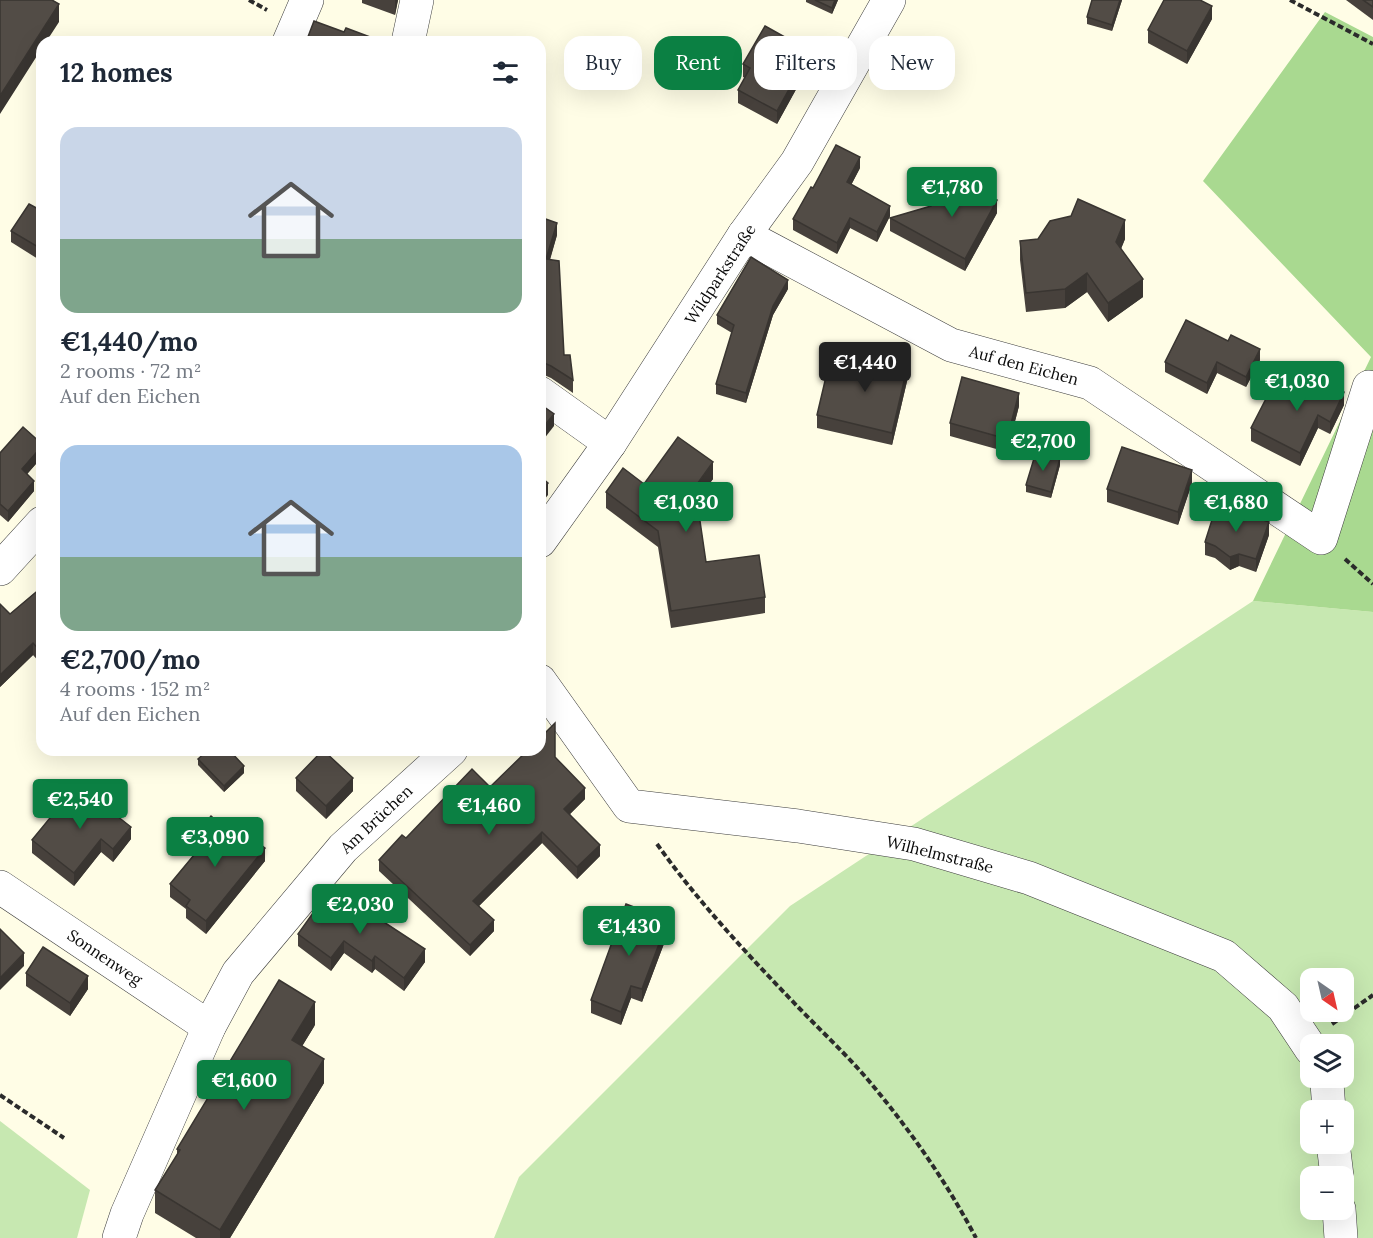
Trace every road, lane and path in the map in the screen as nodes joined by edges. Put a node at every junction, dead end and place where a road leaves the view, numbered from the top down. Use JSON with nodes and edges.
{"nodes":[{"id":1,"x":308,"y":0,"type":"edge"},
{"id":2,"x":417,"y":0,"type":"edge"},
{"id":3,"x":889,"y":0,"type":"edge"},
{"id":4,"x":1290,"y":0,"type":"edge"},
{"id":5,"x":292,"y":36,"type":"edge"},
{"id":6,"x":409,"y":36,"type":"edge"},
{"id":7,"x":1373,"y":44,"type":"edge"},
{"id":8,"x":744,"y":235,"type":"junction"},
{"id":9,"x":1369,"y":387,"type":"dead end"},
{"id":10,"x":546,"y":397,"type":"edge"},
{"id":11,"x":610,"y":443,"type":"junction"},
{"id":12,"x":36,"y":530,"type":"edge"},
{"id":13,"x":546,"y":533,"type":"edge"},
{"id":14,"x":0,"y":569,"type":"edge"},
{"id":15,"x":546,"y":689,"type":"edge"},
{"id":16,"x":444,"y":756,"type":"edge"},
{"id":17,"x":629,"y":806,"type":"junction"},
{"id":18,"x":0,"y":887,"type":"edge"},
{"id":19,"x":1373,"y":995,"type":"edge"},
{"id":20,"x":209,"y":1027,"type":"junction"},
{"id":21,"x":1301,"y":1034,"type":"edge"},
{"id":22,"x":1323,"y":1034,"type":"edge"},
{"id":23,"x":0,"y":1095,"type":"edge"},
{"id":24,"x":64,"y":1138,"type":"dead end"},
{"id":25,"x":1340,"y":1220,"type":"edge"},
{"id":26,"x":119,"y":1238,"type":"edge"},
{"id":27,"x":976,"y":1238,"type":"edge"},
{"id":28,"x":1341,"y":1238,"type":"edge"}],
"edges":[{"from":1,"to":5,"type":"street"},
{"from":2,"to":6,"type":"street"},
{"from":3,"to":8,"type":"street","name":"Wildparkstraße"},
{"from":4,"to":7,"type":"path"},
{"from":8,"to":9,"type":"street","name":"Auf den Eichen"},
{"from":8,"to":11,"type":"street","name":"Wildparkstraße"},
{"from":10,"to":11,"type":"street"},
{"from":11,"to":13,"type":"street","name":"Wildparkstraße"},
{"from":12,"to":14,"type":"street"},
{"from":15,"to":17,"type":"street"},
{"from":16,"to":20,"type":"street","name":"Am Brüchen"},
{"from":17,"to":21,"type":"street","name":"Wilhelmstraße"},
{"from":17,"to":27,"type":"path"},
{"from":18,"to":20,"type":"street","name":"Sonnenweg"},
{"from":19,"to":22,"type":"path"},
{"from":20,"to":26,"type":"street","name":"Am Brüchen"},
{"from":23,"to":24,"type":"path"},
{"from":25,"to":28,"type":"street"}]}
